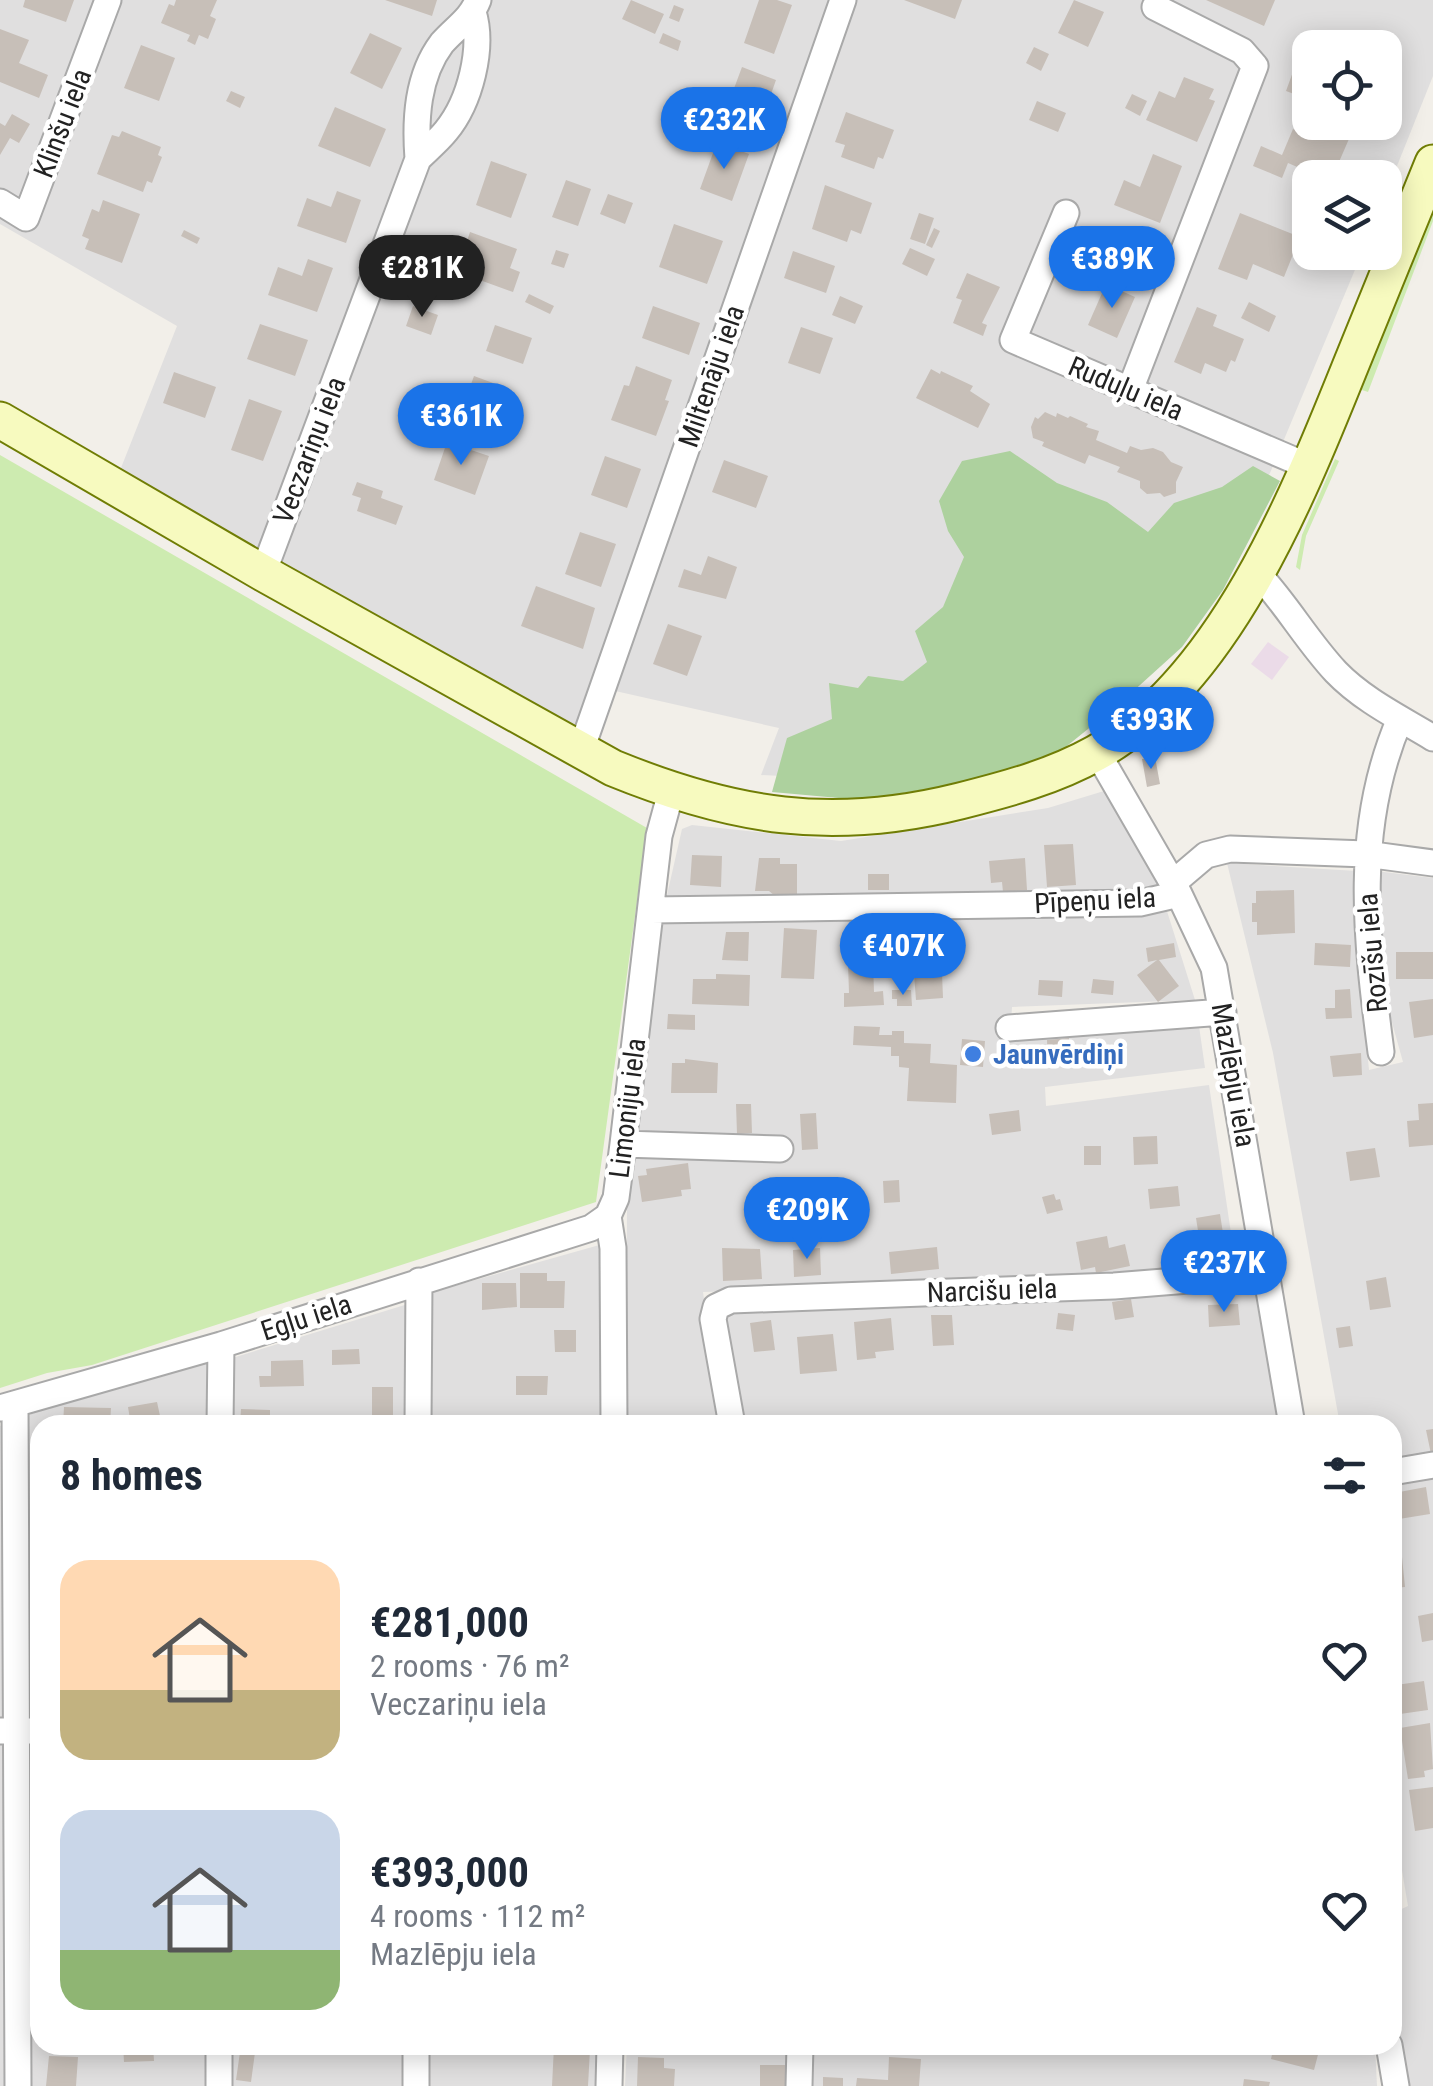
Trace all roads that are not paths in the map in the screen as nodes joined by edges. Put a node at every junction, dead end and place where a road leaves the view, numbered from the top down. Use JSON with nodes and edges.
{"nodes":[{"id":1,"x":108,"y":0,"type":"edge"},
{"id":2,"x":843,"y":0,"type":"edge"},
{"id":3,"x":476,"y":6,"type":"edge"},
{"id":4,"x":1154,"y":7,"type":"dead end"},
{"id":5,"x":418,"y":159,"type":"junction"},
{"id":6,"x":1433,"y":163,"type":"edge"},
{"id":7,"x":0,"y":202,"type":"edge"},
{"id":8,"x":1066,"y":213,"type":"dead end"},
{"id":9,"x":1130,"y":390,"type":"junction"},
{"id":10,"x":0,"y":420,"type":"edge"},
{"id":11,"x":1310,"y":467,"type":"junction"},
{"id":12,"x":263,"y":573,"type":"junction"},
{"id":13,"x":1258,"y":574,"type":"junction"},
{"id":14,"x":1400,"y":719,"type":"junction"},
{"id":15,"x":1433,"y":738,"type":"edge"},
{"id":16,"x":580,"y":752,"type":"junction"},
{"id":17,"x":1097,"y":752,"type":"junction"},
{"id":18,"x":671,"y":792,"type":"junction"},
{"id":19,"x":1366,"y":854,"type":"junction"},
{"id":20,"x":1433,"y":862,"type":"edge"},
{"id":21,"x":1176,"y":888,"type":"junction"},
{"id":22,"x":651,"y":910,"type":"junction"},
{"id":23,"x":1223,"y":1012,"type":"junction"},
{"id":24,"x":1009,"y":1028,"type":"dead end"},
{"id":25,"x":1382,"y":1052,"type":"dead end"},
{"id":26,"x":623,"y":1144,"type":"junction"},
{"id":27,"x":780,"y":1149,"type":"dead end"},
{"id":28,"x":608,"y":1216,"type":"junction"},
{"id":29,"x":1266,"y":1257,"type":"junction"},
{"id":30,"x":418,"y":1281,"type":"junction"},
{"id":31,"x":220,"y":1345,"type":"junction"},
{"id":32,"x":7,"y":1406,"type":"edge"},
{"id":33,"x":220,"y":1415,"type":"edge"},
{"id":34,"x":418,"y":1415,"type":"edge"},
{"id":35,"x":614,"y":1415,"type":"edge"},
{"id":36,"x":730,"y":1415,"type":"edge"},
{"id":37,"x":1290,"y":1415,"type":"edge"},
{"id":38,"x":1433,"y":1466,"type":"edge"},
{"id":39,"x":1402,"y":1471,"type":"edge"},
{"id":40,"x":19,"y":1731,"type":"edge"},
{"id":41,"x":219,"y":2055,"type":"edge"},
{"id":42,"x":416,"y":2055,"type":"edge"},
{"id":43,"x":610,"y":2055,"type":"edge"},
{"id":44,"x":800,"y":2055,"type":"edge"},
{"id":45,"x":1391,"y":2055,"type":"edge"},
{"id":46,"x":18,"y":2086,"type":"edge"},
{"id":47,"x":220,"y":2086,"type":"edge"},
{"id":48,"x":416,"y":2086,"type":"edge"},
{"id":49,"x":609,"y":2086,"type":"edge"},
{"id":50,"x":799,"y":2086,"type":"edge"},
{"id":51,"x":1396,"y":2086,"type":"edge"}],
"edges":[{"from":1,"to":7,"type":"street","name":"Klinšu iela"},
{"from":2,"to":16,"type":"street","name":"Miltenāju iela"},
{"from":3,"to":5,"type":"street","name":"Veczariņu iela"},
{"from":3,"to":5,"type":"street","name":"Veczariņu iela"},
{"from":4,"to":9,"type":"street"},
{"from":5,"to":12,"type":"street","name":"Veczariņu iela"},
{"from":6,"to":11,"type":"main road"},
{"from":8,"to":9,"type":"street","name":"Ruduļu iela"},
{"from":9,"to":11,"type":"street","name":"Ruduļu iela"},
{"from":10,"to":12,"type":"main road"},
{"from":11,"to":13,"type":"main road"},
{"from":12,"to":16,"type":"main road"},
{"from":13,"to":14,"type":"street"},
{"from":13,"to":17,"type":"main road"},
{"from":14,"to":15,"type":"street"},
{"from":14,"to":19,"type":"street","name":"Rozīšu iela"},
{"from":16,"to":18,"type":"main road"},
{"from":17,"to":18,"type":"main road"},
{"from":17,"to":21,"type":"street","name":"Mazlēpju iela"},
{"from":18,"to":22,"type":"street","name":"Limoniju iela"},
{"from":19,"to":20,"type":"street"},
{"from":19,"to":21,"type":"street"},
{"from":19,"to":25,"type":"street","name":"Rozīšu iela"},
{"from":21,"to":22,"type":"street","name":"Pīpeņu iela"},
{"from":21,"to":23,"type":"street","name":"Mazlēpju iela"},
{"from":22,"to":26,"type":"street","name":"Limoniju iela"},
{"from":23,"to":24,"type":"street"},
{"from":23,"to":29,"type":"street","name":"Mazlēpju iela"},
{"from":26,"to":27,"type":"street"},
{"from":26,"to":28,"type":"street","name":"Limoniju iela"},
{"from":28,"to":30,"type":"street","name":"Egļu iela"},
{"from":28,"to":35,"type":"street","name":"Limoniju iela"},
{"from":29,"to":36,"type":"street","name":"Narcišu iela"},
{"from":29,"to":37,"type":"street","name":"Mazlēpju iela"},
{"from":30,"to":31,"type":"street","name":"Egļu iela"},
{"from":30,"to":34,"type":"street"},
{"from":31,"to":32,"type":"street","name":"Egļu iela"},
{"from":31,"to":33,"type":"street"},
{"from":32,"to":40,"type":"street"},
{"from":38,"to":39,"type":"street"},
{"from":40,"to":46,"type":"street"},
{"from":41,"to":47,"type":"street"},
{"from":42,"to":48,"type":"street"},
{"from":43,"to":49,"type":"street"},
{"from":44,"to":50,"type":"street"},
{"from":45,"to":51,"type":"street"}]}
